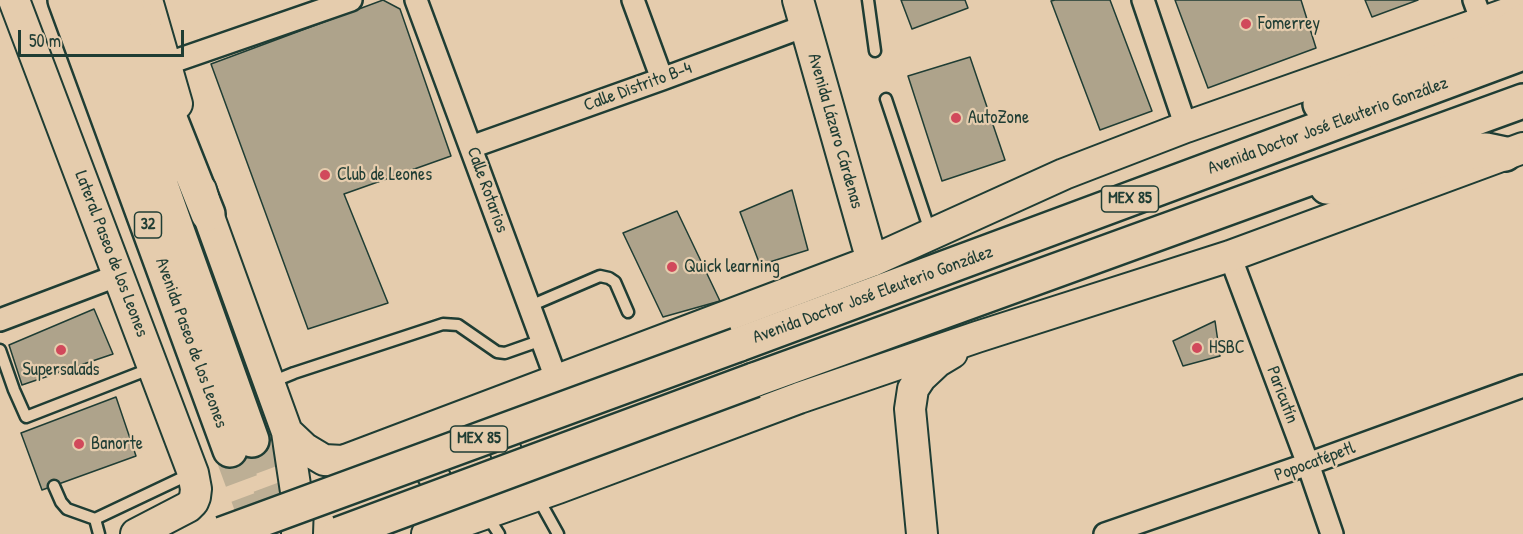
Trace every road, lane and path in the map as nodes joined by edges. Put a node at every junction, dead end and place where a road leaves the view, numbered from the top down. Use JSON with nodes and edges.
{"nodes":[{"id":1,"x":14,"y":0,"type":"edge"},
{"id":2,"x":65,"y":0,"type":"edge"},
{"id":3,"x":95,"y":0,"type":"edge"},
{"id":4,"x":123,"y":0,"type":"edge"},
{"id":5,"x":147,"y":0,"type":"edge"},
{"id":6,"x":351,"y":0,"type":"edge"},
{"id":7,"x":416,"y":0,"type":"edge"},
{"id":8,"x":633,"y":0,"type":"edge"},
{"id":9,"x":868,"y":0,"type":"edge"},
{"id":10,"x":1143,"y":0,"type":"edge"},
{"id":11,"x":1523,"y":8,"type":"edge"},
{"id":12,"x":1478,"y":11,"type":"edge"},
{"id":13,"x":802,"y":13,"type":"edge"},
{"id":14,"x":1523,"y":21,"type":"edge"},
{"id":15,"x":875,"y":51,"type":"dead end"},
{"id":16,"x":1523,"y":54,"type":"edge"},
{"id":17,"x":166,"y":64,"type":"junction"},
{"id":18,"x":662,"y":79,"type":"junction"},
{"id":19,"x":886,"y":99,"type":"dead end"},
{"id":20,"x":1523,"y":101,"type":"edge"},
{"id":21,"x":1186,"y":127,"type":"junction"},
{"id":22,"x":471,"y":147,"type":"junction"},
{"id":23,"x":1514,"y":151,"type":"edge"},
{"id":24,"x":1233,"y":161,"type":"junction"},
{"id":25,"x":1286,"y":187,"type":"junction"},
{"id":26,"x":208,"y":214,"type":"junction"},
{"id":27,"x":931,"y":234,"type":"junction"},
{"id":28,"x":1230,"y":256,"type":"junction"},
{"id":29,"x":872,"y":261,"type":"junction"},
{"id":30,"x":119,"y":275,"type":"junction"},
{"id":31,"x":530,"y":306,"type":"junction"},
{"id":32,"x":628,"y":312,"type":"dead end"},
{"id":33,"x":0,"y":320,"type":"edge"},
{"id":34,"x":977,"y":337,"type":"junction"},
{"id":35,"x":542,"y":340,"type":"junction"},
{"id":36,"x":0,"y":350,"type":"edge"},
{"id":37,"x":154,"y":367,"type":"junction"},
{"id":38,"x":557,"y":381,"type":"junction"},
{"id":39,"x":269,"y":383,"type":"junction"},
{"id":40,"x":1523,"y":386,"type":"edge"},
{"id":41,"x":523,"y":393,"type":"junction"},
{"id":42,"x":26,"y":417,"type":"junction"},
{"id":43,"x":31,"y":429,"type":"dead end"},
{"id":44,"x":287,"y":432,"type":"junction"},
{"id":45,"x":391,"y":444,"type":"junction"},
{"id":46,"x":1308,"y":464,"type":"junction"},
{"id":47,"x":193,"y":473,"type":"junction"},
{"id":48,"x":54,"y":486,"type":"dead end"},
{"id":49,"x":547,"y":492,"type":"junction"},
{"id":50,"x":95,"y":519,"type":"junction"},
{"id":51,"x":493,"y":524,"type":"edge"},
{"id":52,"x":436,"y":533,"type":"edge"},
{"id":53,"x":99,"y":534,"type":"edge"},
{"id":54,"x":136,"y":534,"type":"edge"},
{"id":55,"x":222,"y":534,"type":"edge"},
{"id":56,"x":297,"y":534,"type":"edge"},
{"id":57,"x":339,"y":534,"type":"edge"},
{"id":58,"x":558,"y":534,"type":"edge"},
{"id":59,"x":922,"y":534,"type":"edge"},
{"id":60,"x":1105,"y":534,"type":"edge"},
{"id":61,"x":1332,"y":534,"type":"edge"}],
"edges":[{"from":1,"to":30,"type":"street","name":"Lateral Paseo de los Leones"},
{"from":2,"to":3,"type":"main road","name":"Avenida Paseo de los Leones","number":"32"},
{"from":4,"to":26,"type":"main road"},
{"from":5,"to":17,"type":"street"},
{"from":6,"to":17,"type":"street"},
{"from":7,"to":22,"type":"street","name":"Calle Rotarios"},
{"from":8,"to":18,"type":"street"},
{"from":9,"to":15,"type":"lane"},
{"from":10,"to":21,"type":"street"},
{"from":11,"to":12,"type":"street"},
{"from":12,"to":21,"type":"street"},
{"from":13,"to":18,"type":"street","name":"Calle Distrito B-4"},
{"from":13,"to":29,"type":"street","name":"Avenida Lázaro Cárdenas"},
{"from":14,"to":24,"type":"main road"},
{"from":16,"to":24,"type":"main road","name":"Avenida Doctor José Eleuterio González","number":"MEX 85"},
{"from":17,"to":26,"type":"street"},
{"from":18,"to":22,"type":"street","name":"Calle Distrito B-4"},
{"from":19,"to":27,"type":"lane"},
{"from":20,"to":25,"type":"main road","number":"MEX 85"},
{"from":21,"to":27,"type":"street"},
{"from":22,"to":31,"type":"street","name":"Calle Rotarios"},
{"from":23,"to":25,"type":"main road"},
{"from":23,"to":28,"type":"street"},
{"from":24,"to":55,"type":"main road","name":"Avenida Doctor José Eleuterio González","number":"MEX 85","bridge":true},
{"from":25,"to":57,"type":"main road","number":"MEX 85","bridge":true},
{"from":26,"to":39,"type":"street"},
{"from":27,"to":29,"type":"street"},
{"from":28,"to":34,"type":"street"},
{"from":28,"to":46,"type":"street","name":"Paricutín"},
{"from":29,"to":38,"type":"street"},
{"from":30,"to":33,"type":"street"},
{"from":30,"to":37,"type":"street","name":"Lateral Paseo de los Leones"},
{"from":31,"to":32,"type":"lane"},
{"from":31,"to":35,"type":"street","name":"Calle Rotarios"},
{"from":34,"to":49,"type":"street"},
{"from":34,"to":59,"type":"street"},
{"from":35,"to":38,"type":"street","name":"Calle Rotarios"},
{"from":35,"to":39,"type":"lane"},
{"from":36,"to":42,"type":"lane"},
{"from":37,"to":42,"type":"lane"},
{"from":37,"to":47,"type":"street","name":"Lateral Paseo de los Leones"},
{"from":38,"to":41,"type":"street"},
{"from":39,"to":44,"type":"street"},
{"from":40,"to":46,"type":"street","name":"Popocatépetl"},
{"from":41,"to":45,"type":"street"},
{"from":41,"to":49,"type":"street"},
{"from":42,"to":43,"type":"lane"},
{"from":44,"to":45,"type":"street"},
{"from":44,"to":56,"type":"street"},
{"from":45,"to":52,"type":"street"},
{"from":46,"to":60,"type":"street","name":"Popocatépetl"},
{"from":46,"to":61,"type":"street","name":"Paricutín"},
{"from":47,"to":50,"type":"lane"},
{"from":47,"to":54,"type":"street","name":"Lateral Paseo de los Leones"},
{"from":48,"to":50,"type":"lane"},
{"from":49,"to":51,"type":"street"},
{"from":49,"to":58,"type":"lane"},
{"from":50,"to":53,"type":"lane"},
{"from":51,"to":52,"type":"street"}]}
